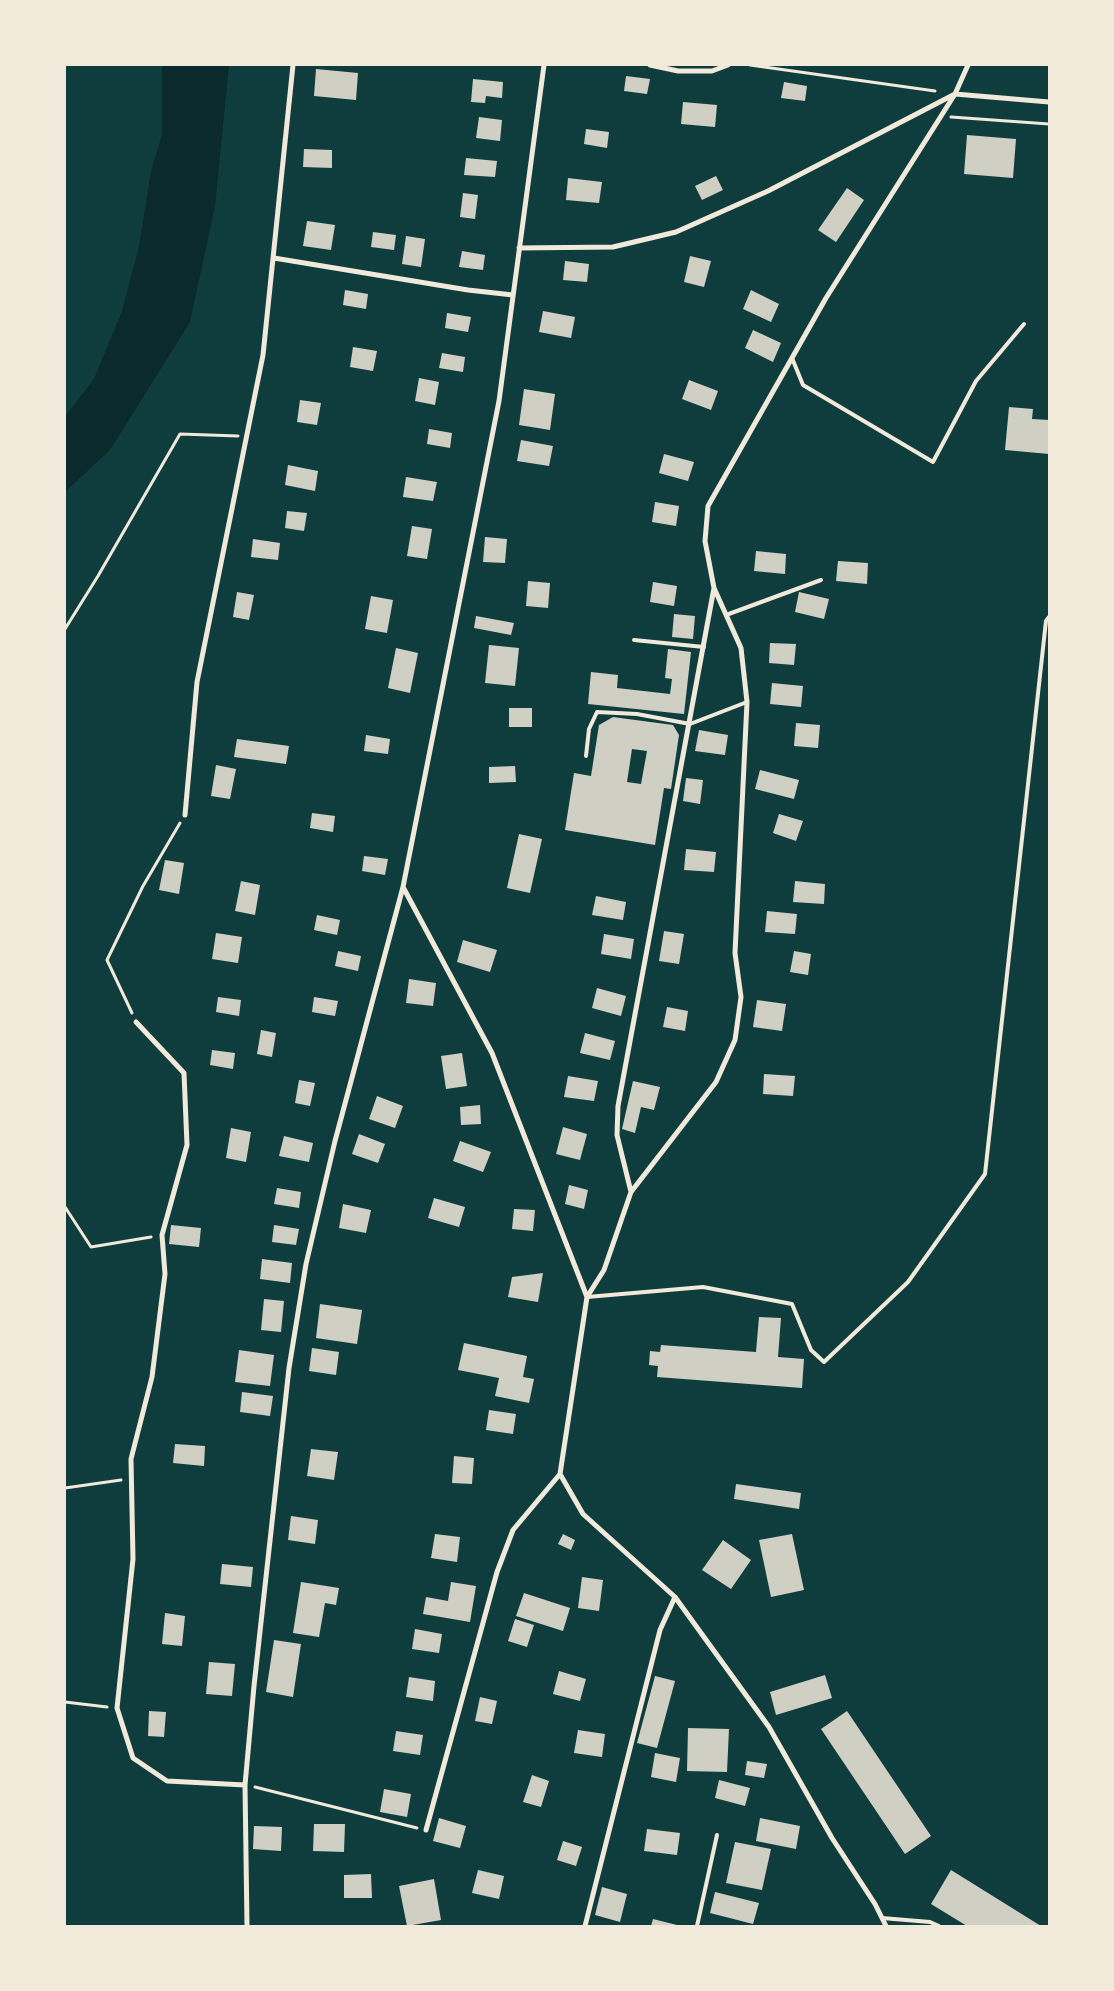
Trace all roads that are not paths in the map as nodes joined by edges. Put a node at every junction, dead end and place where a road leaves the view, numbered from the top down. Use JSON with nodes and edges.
{"nodes":[{"id":1,"x":293,"y":65,"type":"edge"},
{"id":2,"x":544,"y":65,"type":"edge"},
{"id":3,"x":650,"y":65,"type":"edge"},
{"id":4,"x":728,"y":65,"type":"edge"},
{"id":5,"x":968,"y":65,"type":"edge"},
{"id":6,"x":955,"y":94,"type":"junction"},
{"id":7,"x":1049,"y":102,"type":"edge"},
{"id":8,"x":520,"y":248,"type":"junction"},
{"id":9,"x":274,"y":258,"type":"junction"},
{"id":10,"x":513,"y":296,"type":"junction"},
{"id":11,"x":1024,"y":324,"type":"dead end"},
{"id":12,"x":792,"y":358,"type":"junction"},
{"id":13,"x":821,"y":580,"type":"dead end"},
{"id":14,"x":714,"y":588,"type":"junction"},
{"id":15,"x":726,"y":615,"type":"junction"},
{"id":16,"x":1049,"y":617,"type":"edge"},
{"id":17,"x":634,"y":640,"type":"dead end"},
{"id":18,"x":704,"y":647,"type":"junction"},
{"id":19,"x":747,"y":702,"type":"junction"},
{"id":20,"x":690,"y":724,"type":"junction"},
{"id":21,"x":586,"y":756,"type":"dead end"},
{"id":22,"x":185,"y":815,"type":"road end"},
{"id":23,"x":403,"y":887,"type":"junction"},
{"id":24,"x":136,"y":1022,"type":"road end"},
{"id":25,"x":631,"y":1192,"type":"junction"},
{"id":26,"x":587,"y":1297,"type":"junction"},
{"id":27,"x":560,"y":1474,"type":"junction"},
{"id":28,"x":676,"y":1597,"type":"junction"},
{"id":29,"x":245,"y":1785,"type":"junction"},
{"id":30,"x":426,"y":1830,"type":"road end"},
{"id":31,"x":717,"y":1835,"type":"dead end"},
{"id":32,"x":882,"y":1918,"type":"junction"},
{"id":33,"x":247,"y":1926,"type":"edge"},
{"id":34,"x":585,"y":1926,"type":"edge"},
{"id":35,"x":697,"y":1926,"type":"edge"},
{"id":36,"x":886,"y":1926,"type":"edge"},
{"id":37,"x":939,"y":1926,"type":"edge"}],
"edges":[{"from":1,"to":9,"type":"street"},
{"from":2,"to":8,"type":"street"},
{"from":3,"to":4,"type":"street"},
{"from":5,"to":6,"type":"street"},
{"from":6,"to":7,"type":"street"},
{"from":6,"to":8,"type":"street"},
{"from":6,"to":12,"type":"street"},
{"from":8,"to":10,"type":"street"},
{"from":9,"to":10,"type":"street"},
{"from":9,"to":22,"type":"street"},
{"from":10,"to":23,"type":"street"},
{"from":11,"to":12,"type":"lane"},
{"from":12,"to":14,"type":"street"},
{"from":13,"to":15,"type":"lane"},
{"from":14,"to":15,"type":"street"},
{"from":14,"to":18,"type":"street"},
{"from":15,"to":19,"type":"street"},
{"from":16,"to":26,"type":"lane"},
{"from":17,"to":18,"type":"lane"},
{"from":18,"to":20,"type":"street"},
{"from":19,"to":20,"type":"lane"},
{"from":19,"to":25,"type":"street"},
{"from":20,"to":21,"type":"lane"},
{"from":20,"to":25,"type":"street"},
{"from":23,"to":26,"type":"street"},
{"from":23,"to":29,"type":"street"},
{"from":24,"to":29,"type":"street"},
{"from":25,"to":26,"type":"street"},
{"from":26,"to":27,"type":"street"},
{"from":27,"to":28,"type":"street"},
{"from":27,"to":30,"type":"street"},
{"from":28,"to":32,"type":"street"},
{"from":28,"to":34,"type":"street"},
{"from":29,"to":33,"type":"street"},
{"from":31,"to":35,"type":"lane"},
{"from":32,"to":36,"type":"street"},
{"from":32,"to":37,"type":"lane"}]}
